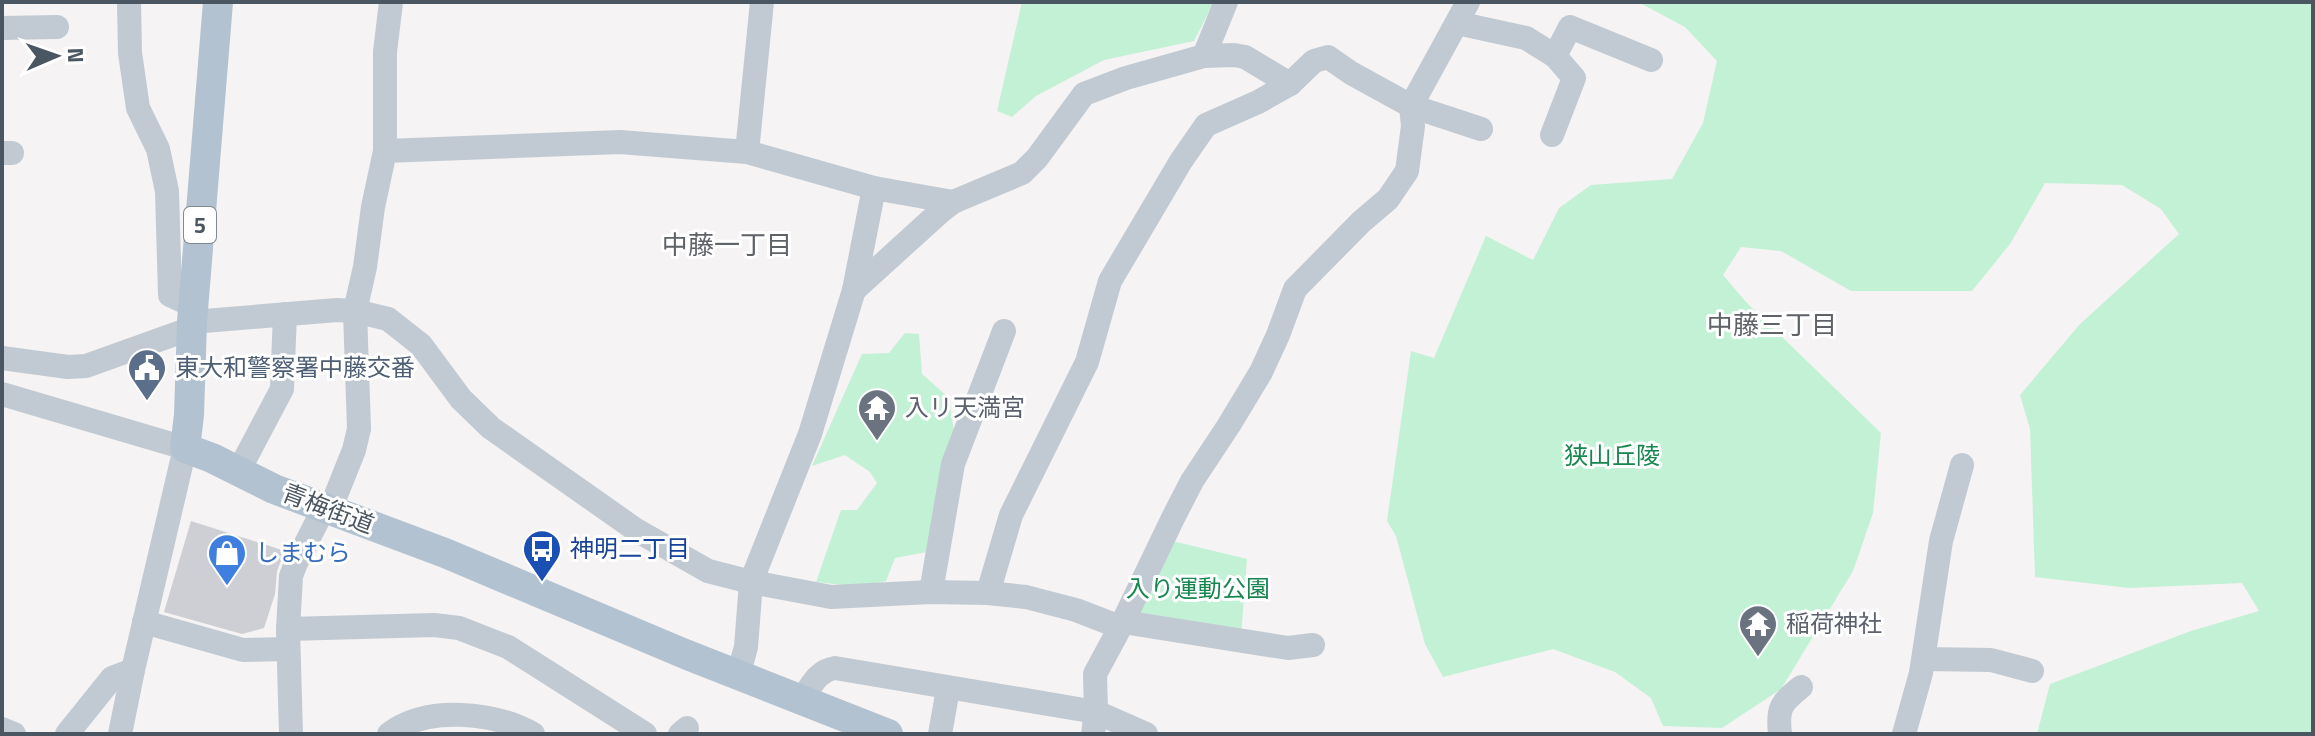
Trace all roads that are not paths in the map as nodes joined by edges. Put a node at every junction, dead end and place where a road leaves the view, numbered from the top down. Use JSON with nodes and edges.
{"nodes":[{"id":1,"x":129,"y":2,"type":"edge"},
{"id":2,"x":218,"y":2,"type":"edge"},
{"id":3,"x":391,"y":2,"type":"edge"},
{"id":4,"x":762,"y":2,"type":"edge"},
{"id":5,"x":1226,"y":2,"type":"edge"},
{"id":6,"x":1462,"y":12,"type":"edge"},
{"id":7,"x":57,"y":27,"type":"dead end"},
{"id":8,"x":2,"y":28,"type":"edge"},
{"id":9,"x":1204,"y":56,"type":"junction"},
{"id":10,"x":1555,"y":56,"type":"junction"},
{"id":11,"x":1651,"y":60,"type":"dead end"},
{"id":12,"x":1290,"y":84,"type":"junction"},
{"id":13,"x":1411,"y":106,"type":"junction"},
{"id":14,"x":1481,"y":129,"type":"dead end"},
{"id":15,"x":1552,"y":135,"type":"dead end"},
{"id":16,"x":385,"y":151,"type":"junction"},
{"id":17,"x":747,"y":152,"type":"junction"},
{"id":18,"x":874,"y":188,"type":"junction"},
{"id":19,"x":953,"y":202,"type":"junction"},
{"id":20,"x":854,"y":290,"type":"junction"},
{"id":21,"x":355,"y":311,"type":"junction"},
{"id":22,"x":285,"y":314,"type":"junction"},
{"id":23,"x":193,"y":319,"type":"junction"},
{"id":24,"x":1004,"y":331,"type":"dead end"},
{"id":25,"x":2,"y":358,"type":"edge"},
{"id":26,"x":2,"y":394,"type":"edge"},
{"id":27,"x":185,"y":448,"type":"junction"},
{"id":28,"x":1962,"y":465,"type":"dead end"},
{"id":29,"x":238,"y":472,"type":"junction"},
{"id":30,"x":327,"y":509,"type":"junction"},
{"id":31,"x":751,"y":582,"type":"junction"},
{"id":32,"x":931,"y":592,"type":"junction"},
{"id":33,"x":988,"y":593,"type":"junction"},
{"id":34,"x":144,"y":622,"type":"junction"},
{"id":35,"x":1122,"y":624,"type":"junction"},
{"id":36,"x":288,"y":639,"type":"junction"},
{"id":37,"x":1300,"y":650,"type":"dead end"},
{"id":38,"x":1924,"y":659,"type":"junction"},
{"id":39,"x":133,"y":670,"type":"junction"},
{"id":40,"x":2032,"y":671,"type":"dead end"},
{"id":41,"x":738,"y":676,"type":"junction"},
{"id":42,"x":1801,"y":687,"type":"dead end"},
{"id":43,"x":948,"y":689,"type":"junction"},
{"id":44,"x":802,"y":700,"type":"junction"},
{"id":45,"x":1094,"y":723,"type":"edge"},
{"id":46,"x":846,"y":726,"type":"edge"},
{"id":47,"x":2,"y":729,"type":"edge"},
{"id":48,"x":526,"y":730,"type":"edge"},
{"id":49,"x":14,"y":734,"type":"edge"},
{"id":50,"x":67,"y":734,"type":"edge"},
{"id":51,"x":120,"y":734,"type":"edge"},
{"id":52,"x":291,"y":734,"type":"edge"},
{"id":53,"x":389,"y":734,"type":"edge"},
{"id":54,"x":645,"y":734,"type":"edge"},
{"id":55,"x":888,"y":734,"type":"edge"},
{"id":56,"x":940,"y":734,"type":"edge"},
{"id":57,"x":1146,"y":734,"type":"edge"},
{"id":58,"x":1780,"y":734,"type":"edge"},
{"id":59,"x":1904,"y":734,"type":"edge"}],
"edges":[{"from":1,"to":23,"type":"street"},
{"from":2,"to":23,"type":"main road","number":"5"},
{"from":3,"to":16,"type":"street"},
{"from":4,"to":17,"type":"street"},
{"from":5,"to":9,"type":"street"},
{"from":6,"to":10,"type":"street"},
{"from":6,"to":13,"type":"street"},
{"from":7,"to":8,"type":"street"},
{"from":9,"to":12,"type":"street"},
{"from":9,"to":19,"type":"street"},
{"from":10,"to":11,"type":"street"},
{"from":10,"to":15,"type":"street"},
{"from":12,"to":13,"type":"street"},
{"from":12,"to":33,"type":"street"},
{"from":13,"to":14,"type":"street"},
{"from":13,"to":35,"type":"street"},
{"from":16,"to":17,"type":"street"},
{"from":16,"to":21,"type":"street"},
{"from":17,"to":18,"type":"street"},
{"from":18,"to":19,"type":"street"},
{"from":18,"to":20,"type":"street"},
{"from":19,"to":20,"type":"street"},
{"from":20,"to":31,"type":"street"},
{"from":21,"to":22,"type":"street"},
{"from":21,"to":30,"type":"street"},
{"from":21,"to":31,"type":"street"},
{"from":22,"to":23,"type":"street"},
{"from":22,"to":29,"type":"street"},
{"from":23,"to":25,"type":"street"},
{"from":23,"to":27,"type":"main road","number":"5"},
{"from":24,"to":32,"type":"street"},
{"from":26,"to":27,"type":"street"},
{"from":27,"to":29,"type":"main road","name":"青梅街道"},
{"from":27,"to":34,"type":"street"},
{"from":28,"to":38,"type":"street"},
{"from":29,"to":30,"type":"main road","name":"青梅街道"},
{"from":30,"to":36,"type":"street"},
{"from":30,"to":41,"type":"main road","name":"青梅街道"},
{"from":31,"to":32,"type":"street"},
{"from":31,"to":41,"type":"street"},
{"from":32,"to":33,"type":"street"},
{"from":33,"to":35,"type":"street"},
{"from":34,"to":36,"type":"street"},
{"from":34,"to":39,"type":"street"},
{"from":35,"to":37,"type":"street"},
{"from":35,"to":45,"type":"street"},
{"from":36,"to":52,"type":"street"},
{"from":36,"to":54,"type":"street"},
{"from":38,"to":40,"type":"street"},
{"from":38,"to":59,"type":"street"},
{"from":39,"to":50,"type":"street"},
{"from":39,"to":51,"type":"street"},
{"from":41,"to":44,"type":"main road","name":"青梅街道"},
{"from":42,"to":58,"type":"street"},
{"from":43,"to":44,"type":"street"},
{"from":43,"to":45,"type":"street"},
{"from":43,"to":56,"type":"street"},
{"from":44,"to":46,"type":"main road","name":"青梅街道"},
{"from":45,"to":57,"type":"street"},
{"from":46,"to":55,"type":"main road","name":"青梅街道"},
{"from":47,"to":49,"type":"street"},
{"from":48,"to":53,"type":"street"}]}
